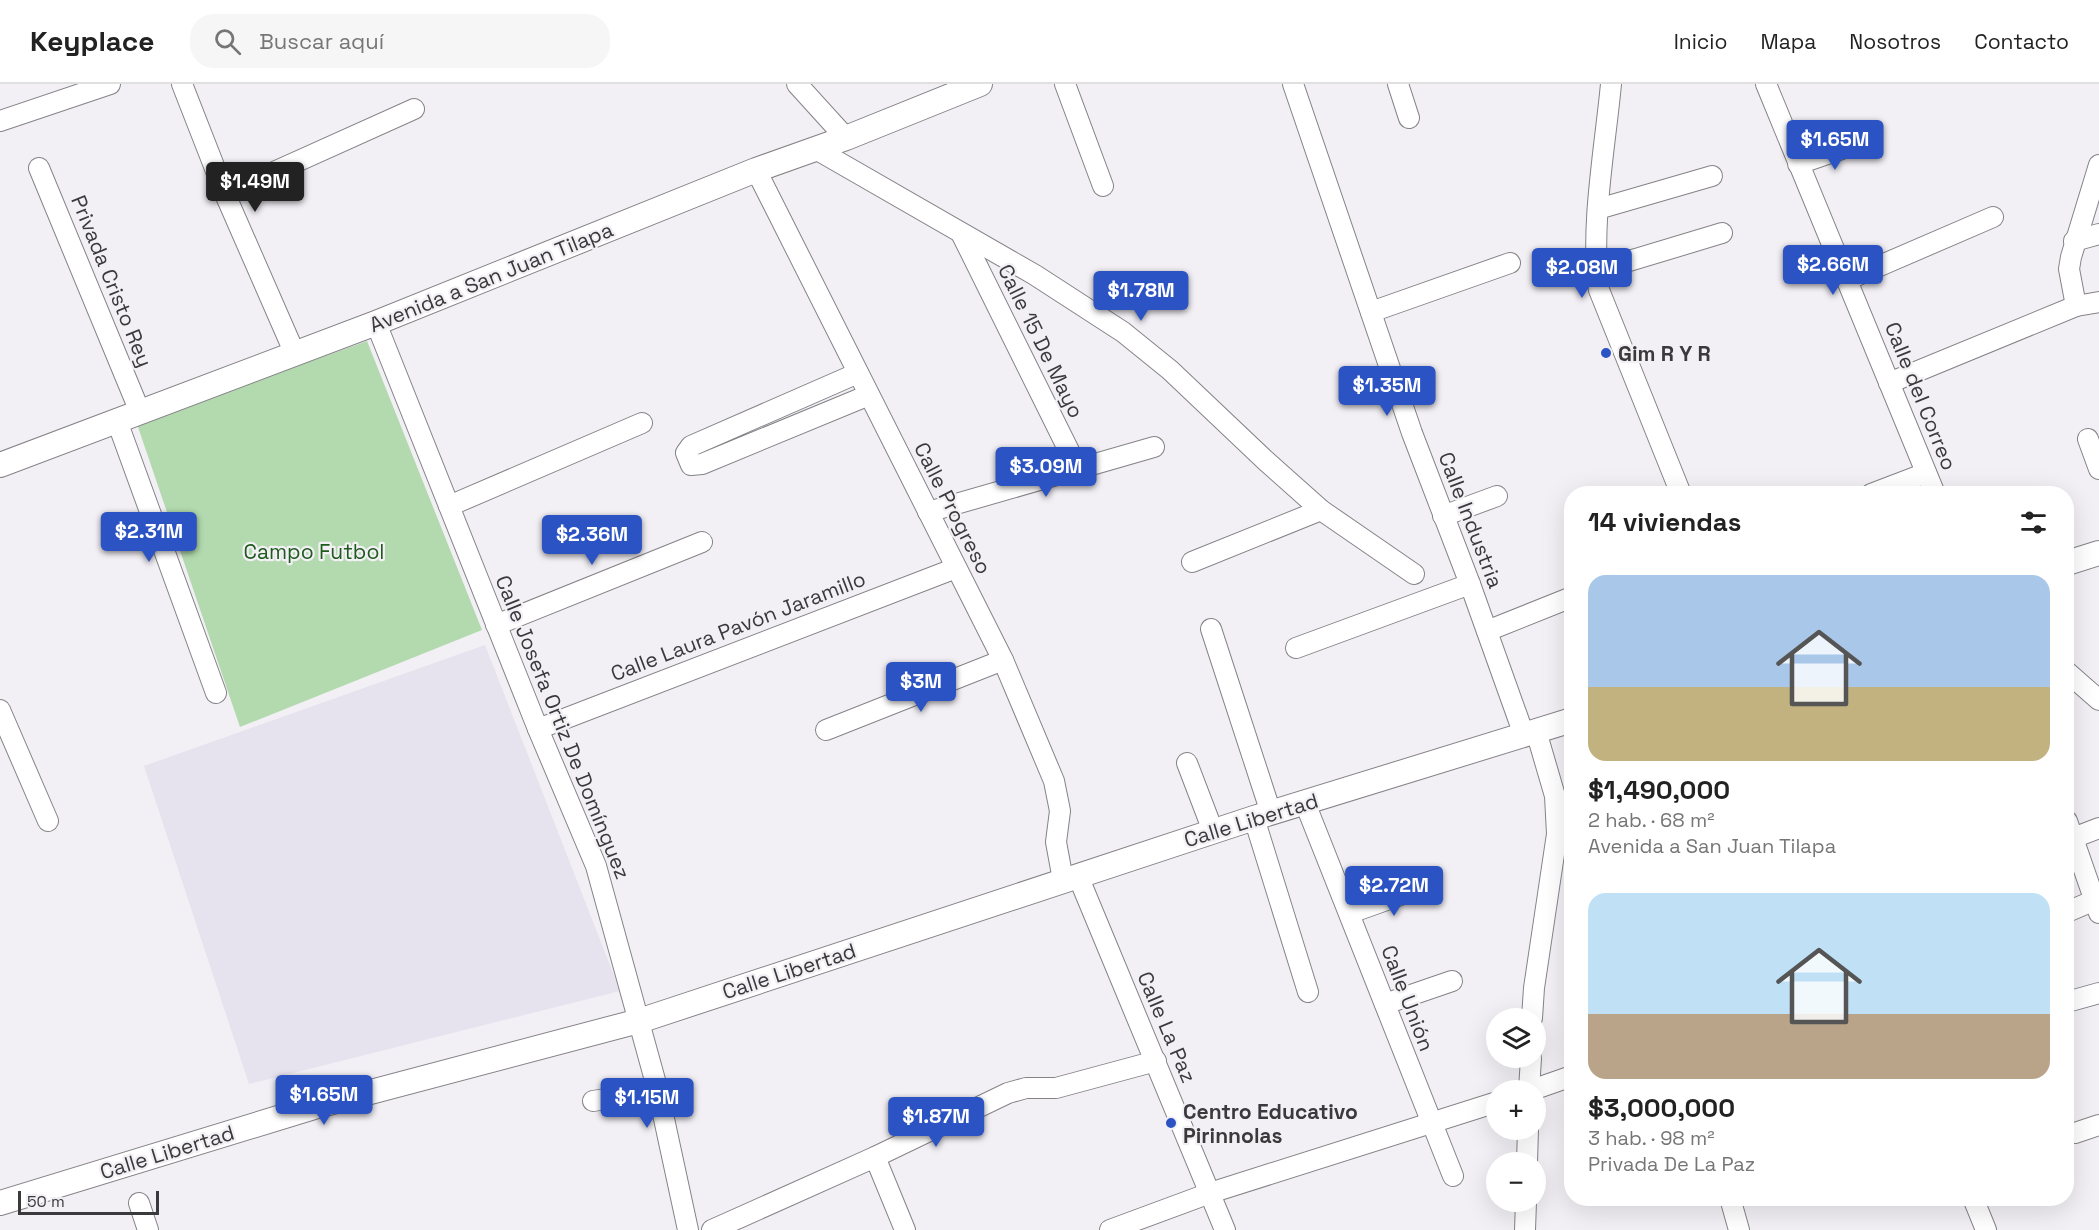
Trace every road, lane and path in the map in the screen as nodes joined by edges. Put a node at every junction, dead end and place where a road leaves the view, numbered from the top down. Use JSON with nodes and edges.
{"nodes":[{"id":1,"x":110,"y":84,"type":"edge"},
{"id":2,"x":182,"y":84,"type":"edge"},
{"id":3,"x":797,"y":84,"type":"edge"},
{"id":4,"x":980,"y":84,"type":"edge"},
{"id":5,"x":1065,"y":84,"type":"edge"},
{"id":6,"x":1293,"y":84,"type":"edge"},
{"id":7,"x":1399,"y":84,"type":"edge"},
{"id":8,"x":1611,"y":84,"type":"edge"},
{"id":9,"x":1766,"y":84,"type":"edge"},
{"id":10,"x":85,"y":88,"type":"edge"},
{"id":11,"x":414,"y":108,"type":"dead end"},
{"id":12,"x":1409,"y":118,"type":"dead end"},
{"id":13,"x":0,"y":121,"type":"edge"},
{"id":14,"x":846,"y":138,"type":"junction"},
{"id":15,"x":1859,"y":143,"type":"dead end"},
{"id":16,"x":814,"y":148,"type":"junction"},
{"id":17,"x":1798,"y":164,"type":"junction"},
{"id":18,"x":2099,"y":165,"type":"edge"},
{"id":19,"x":39,"y":168,"type":"dead end"},
{"id":20,"x":756,"y":170,"type":"junction"},
{"id":21,"x":1712,"y":176,"type":"dead end"},
{"id":22,"x":1103,"y":186,"type":"dead end"},
{"id":23,"x":225,"y":194,"type":"junction"},
{"id":24,"x":1598,"y":209,"type":"junction"},
{"id":25,"x":1993,"y":216,"type":"dead end"},
{"id":26,"x":1722,"y":232,"type":"dead end"},
{"id":27,"x":2099,"y":234,"type":"edge"},
{"id":28,"x":962,"y":235,"type":"junction"},
{"id":29,"x":2074,"y":241,"type":"junction"},
{"id":30,"x":1510,"y":263,"type":"dead end"},
{"id":31,"x":1596,"y":271,"type":"junction"},
{"id":32,"x":1847,"y":280,"type":"junction"},
{"id":33,"x":2099,"y":302,"type":"edge"},
{"id":34,"x":2076,"y":306,"type":"junction"},
{"id":35,"x":1371,"y":312,"type":"junction"},
{"id":36,"x":376,"y":323,"type":"junction"},
{"id":37,"x":295,"y":354,"type":"junction"},
{"id":38,"x":858,"y":373,"type":"junction"},
{"id":39,"x":1889,"y":383,"type":"junction"},
{"id":40,"x":825,"y":388,"type":"junction"},
{"id":41,"x":869,"y":395,"type":"junction"},
{"id":42,"x":835,"y":409,"type":"junction"},
{"id":43,"x":140,"y":412,"type":"junction"},
{"id":44,"x":117,"y":421,"type":"junction"},
{"id":45,"x":642,"y":423,"type":"dead end"},
{"id":46,"x":2088,"y":439,"type":"dead end"},
{"id":47,"x":1154,"y":447,"type":"dead end"},
{"id":48,"x":0,"y":465,"type":"edge"},
{"id":49,"x":1078,"y":469,"type":"junction"},
{"id":50,"x":2099,"y":469,"type":"edge"},
{"id":51,"x":1926,"y":473,"type":"junction"},
{"id":52,"x":1678,"y":486,"type":"edge"},
{"id":53,"x":1892,"y":486,"type":"edge"},
{"id":54,"x":1932,"y":486,"type":"edge"},
{"id":55,"x":1497,"y":496,"type":"dead end"},
{"id":56,"x":449,"y":506,"type":"junction"},
{"id":57,"x":1321,"y":510,"type":"junction"},
{"id":58,"x":927,"y":512,"type":"junction"},
{"id":59,"x":1443,"y":516,"type":"junction"},
{"id":60,"x":702,"y":542,"type":"dead end"},
{"id":61,"x":2099,"y":553,"type":"edge"},
{"id":62,"x":2074,"y":561,"type":"edge"},
{"id":63,"x":1192,"y":562,"type":"dead end"},
{"id":64,"x":956,"y":568,"type":"junction"},
{"id":65,"x":1414,"y":574,"type":"dead end"},
{"id":66,"x":1470,"y":584,"type":"junction"},
{"id":67,"x":1564,"y":600,"type":"edge"},
{"id":68,"x":496,"y":625,"type":"junction"},
{"id":69,"x":1211,"y":629,"type":"dead end"},
{"id":70,"x":1487,"y":631,"type":"junction"},
{"id":71,"x":1296,"y":648,"type":"dead end"},
{"id":72,"x":1003,"y":660,"type":"junction"},
{"id":73,"x":2074,"y":678,"type":"edge"},
{"id":74,"x":216,"y":693,"type":"dead end"},
{"id":75,"x":2099,"y":700,"type":"edge"},
{"id":76,"x":0,"y":710,"type":"edge"},
{"id":77,"x":1564,"y":722,"type":"edge"},
{"id":78,"x":537,"y":729,"type":"junction"},
{"id":79,"x":826,"y":730,"type":"dead end"},
{"id":80,"x":1530,"y":733,"type":"junction"},
{"id":81,"x":1187,"y":763,"type":"dead end"},
{"id":82,"x":1305,"y":803,"type":"junction"},
{"id":83,"x":1262,"y":816,"type":"junction"},
{"id":84,"x":48,"y":821,"type":"dead end"},
{"id":85,"x":2099,"y":828,"type":"edge"},
{"id":86,"x":2074,"y":829,"type":"edge"},
{"id":87,"x":1213,"y":831,"type":"junction"},
{"id":88,"x":2074,"y":840,"type":"edge"},
{"id":89,"x":1070,"y":878,"type":"junction"},
{"id":90,"x":1426,"y":886,"type":"dead end"},
{"id":91,"x":2097,"y":906,"type":"edge"},
{"id":92,"x":2074,"y":911,"type":"edge"},
{"id":93,"x":1350,"y":913,"type":"junction"},
{"id":94,"x":1452,"y":981,"type":"dead end"},
{"id":95,"x":1308,"y":992,"type":"dead end"},
{"id":96,"x":2099,"y":993,"type":"edge"},
{"id":97,"x":2074,"y":1000,"type":"edge"},
{"id":98,"x":1385,"y":1004,"type":"junction"},
{"id":99,"x":1533,"y":1008,"type":"edge"},
{"id":100,"x":639,"y":1021,"type":"junction"},
{"id":101,"x":1156,"y":1060,"type":"junction"},
{"id":102,"x":1564,"y":1079,"type":"edge"},
{"id":103,"x":1546,"y":1085,"type":"edge"},
{"id":104,"x":658,"y":1090,"type":"junction"},
{"id":105,"x":593,"y":1101,"type":"dead end"},
{"id":106,"x":1486,"y":1105,"type":"edge"},
{"id":107,"x":1431,"y":1122,"type":"junction"},
{"id":108,"x":2099,"y":1125,"type":"edge"},
{"id":109,"x":2075,"y":1133,"type":"dead end"},
{"id":110,"x":875,"y":1157,"type":"junction"},
{"id":111,"x":1453,"y":1176,"type":"dead end"},
{"id":112,"x":1210,"y":1193,"type":"junction"},
{"id":113,"x":0,"y":1203,"type":"edge"},
{"id":114,"x":139,"y":1203,"type":"dead end"},
{"id":115,"x":1732,"y":1206,"type":"edge"},
{"id":116,"x":1976,"y":1206,"type":"edge"},
{"id":117,"x":1526,"y":1212,"type":"edge"},
{"id":118,"x":148,"y":1230,"type":"edge"},
{"id":119,"x":688,"y":1230,"type":"edge"},
{"id":120,"x":712,"y":1230,"type":"edge"},
{"id":121,"x":905,"y":1230,"type":"edge"},
{"id":122,"x":1110,"y":1230,"type":"edge"},
{"id":123,"x":1225,"y":1230,"type":"edge"},
{"id":124,"x":1525,"y":1230,"type":"edge"},
{"id":125,"x":1739,"y":1230,"type":"edge"},
{"id":126,"x":1986,"y":1230,"type":"edge"}],
"edges":[{"from":1,"to":10,"type":"street"},
{"from":2,"to":23,"type":"street"},
{"from":3,"to":14,"type":"street"},
{"from":4,"to":14,"type":"main road","name":"Avenida a San Juan Tilapa"},
{"from":5,"to":22,"type":"street"},
{"from":6,"to":35,"type":"street","name":"Calle Industria"},
{"from":7,"to":12,"type":"street"},
{"from":8,"to":24,"type":"street"},
{"from":9,"to":17,"type":"street","name":"Calle del Correo"},
{"from":10,"to":13,"type":"street"},
{"from":11,"to":23,"type":"street"},
{"from":14,"to":16,"type":"main road","name":"Avenida a San Juan Tilapa"},
{"from":15,"to":17,"type":"street"},
{"from":16,"to":20,"type":"main road","name":"Avenida a San Juan Tilapa"},
{"from":16,"to":28,"type":"street"},
{"from":17,"to":32,"type":"street","name":"Calle del Correo"},
{"from":18,"to":29,"type":"street"},
{"from":19,"to":43,"type":"street","name":"Privada Cristo Rey"},
{"from":20,"to":36,"type":"main road","name":"Avenida a San Juan Tilapa"},
{"from":20,"to":38,"type":"street","name":"Calle Progreso"},
{"from":21,"to":24,"type":"street"},
{"from":23,"to":37,"type":"street"},
{"from":24,"to":31,"type":"street"},
{"from":25,"to":32,"type":"street"},
{"from":26,"to":31,"type":"street"},
{"from":27,"to":29,"type":"street"},
{"from":28,"to":49,"type":"street","name":"Calle 15 De Mayo"},
{"from":28,"to":57,"type":"street"},
{"from":29,"to":34,"type":"street"},
{"from":30,"to":35,"type":"street"},
{"from":31,"to":52,"type":"street"},
{"from":32,"to":39,"type":"street","name":"Calle del Correo"},
{"from":33,"to":34,"type":"street"},
{"from":34,"to":39,"type":"street"},
{"from":35,"to":59,"type":"street","name":"Calle Industria"},
{"from":36,"to":37,"type":"main road","name":"Avenida a San Juan Tilapa"},
{"from":36,"to":56,"type":"street","name":"Calle Josefa Ortiz De Domínguez"},
{"from":37,"to":43,"type":"main road","name":"Avenida a San Juan Tilapa"},
{"from":38,"to":40,"type":"street"},
{"from":38,"to":41,"type":"street","name":"Calle Progreso"},
{"from":39,"to":51,"type":"street","name":"Calle del Correo"},
{"from":40,"to":42,"type":"street"},
{"from":40,"to":42,"type":"street"},
{"from":41,"to":42,"type":"street"},
{"from":41,"to":58,"type":"street","name":"Calle Progreso"},
{"from":43,"to":44,"type":"main road","name":"Avenida a San Juan Tilapa"},
{"from":44,"to":48,"type":"main road","name":"Avenida a San Juan Tilapa"},
{"from":44,"to":74,"type":"street"},
{"from":45,"to":56,"type":"street"},
{"from":46,"to":50,"type":"street"},
{"from":47,"to":49,"type":"street"},
{"from":49,"to":58,"type":"street"},
{"from":51,"to":53,"type":"street"},
{"from":51,"to":54,"type":"street","name":"Calle del Correo"},
{"from":55,"to":59,"type":"street"},
{"from":56,"to":68,"type":"street","name":"Calle Josefa Ortiz De Domínguez"},
{"from":57,"to":63,"type":"street"},
{"from":57,"to":65,"type":"street"},
{"from":58,"to":64,"type":"street","name":"Calle Progreso"},
{"from":59,"to":66,"type":"street","name":"Calle Industria"},
{"from":60,"to":68,"type":"street"},
{"from":61,"to":62,"type":"main road"},
{"from":64,"to":72,"type":"street","name":"Calle Progreso"},
{"from":64,"to":78,"type":"street","name":"Calle Laura Pavón Jaramillo"},
{"from":66,"to":70,"type":"street","name":"Calle Industria"},
{"from":66,"to":71,"type":"street"},
{"from":67,"to":70,"type":"street"},
{"from":68,"to":78,"type":"street","name":"Calle Josefa Ortiz De Domínguez"},
{"from":69,"to":83,"type":"street"},
{"from":70,"to":80,"type":"street","name":"Calle Industria"},
{"from":72,"to":79,"type":"street"},
{"from":72,"to":89,"type":"street","name":"Calle Progreso"},
{"from":73,"to":75,"type":"street"},
{"from":76,"to":84,"type":"street"},
{"from":77,"to":80,"type":"main road","name":"Calle Libertad"},
{"from":78,"to":100,"type":"street","name":"Calle Josefa Ortiz De Domínguez"},
{"from":80,"to":82,"type":"main road","name":"Calle Libertad"},
{"from":80,"to":99,"type":"street","name":"Calle Industria"},
{"from":81,"to":87,"type":"street"},
{"from":82,"to":83,"type":"main road","name":"Calle Libertad"},
{"from":82,"to":93,"type":"street","name":"Calle Unión"},
{"from":83,"to":87,"type":"main road","name":"Calle Libertad"},
{"from":83,"to":95,"type":"street"},
{"from":85,"to":86,"type":"street"},
{"from":87,"to":89,"type":"main road","name":"Calle Libertad"},
{"from":88,"to":91,"type":"street"},
{"from":89,"to":100,"type":"main road","name":"Calle Libertad"},
{"from":89,"to":101,"type":"street","name":"Calle La Paz"},
{"from":90,"to":93,"type":"street"},
{"from":91,"to":92,"type":"street"},
{"from":93,"to":98,"type":"street","name":"Calle Unión"},
{"from":94,"to":98,"type":"street"},
{"from":96,"to":97,"type":"street"},
{"from":98,"to":107,"type":"street","name":"Calle Unión"},
{"from":100,"to":104,"type":"street","name":"Calle Josefa Ortiz De Domínguez"},
{"from":100,"to":113,"type":"main road","name":"Calle Libertad"},
{"from":101,"to":110,"type":"street"},
{"from":101,"to":112,"type":"street","name":"Calle La Paz"},
{"from":102,"to":103,"type":"street"},
{"from":104,"to":105,"type":"street"},
{"from":104,"to":119,"type":"street","name":"Calle Josefa Ortiz De Domínguez"},
{"from":106,"to":107,"type":"street"},
{"from":107,"to":111,"type":"street","name":"Calle Unión"},
{"from":107,"to":112,"type":"street"},
{"from":108,"to":109,"type":"street"},
{"from":110,"to":120,"type":"street"},
{"from":110,"to":121,"type":"street"},
{"from":112,"to":122,"type":"street"},
{"from":112,"to":123,"type":"street","name":"Calle La Paz"},
{"from":114,"to":118,"type":"street"},
{"from":115,"to":125,"type":"street"},
{"from":116,"to":126,"type":"street"},
{"from":117,"to":124,"type":"street"}]}
